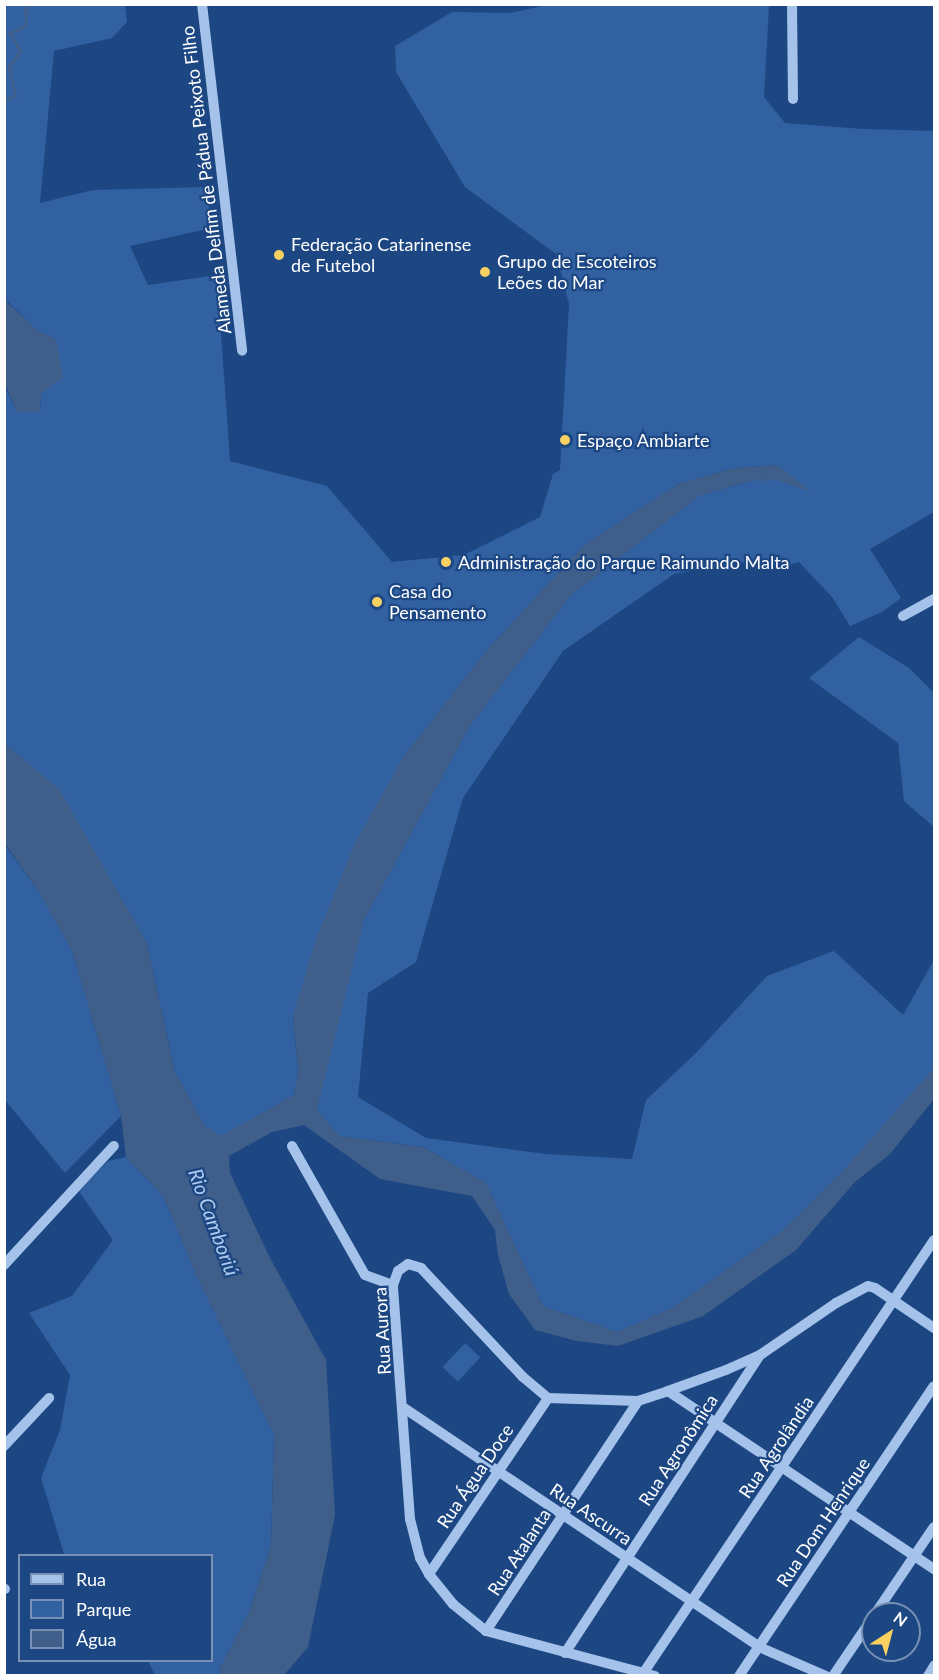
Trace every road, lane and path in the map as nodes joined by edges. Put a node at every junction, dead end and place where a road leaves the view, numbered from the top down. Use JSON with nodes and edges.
{"nodes":[{"id":1,"x":202,"y":4,"type":"edge"},
{"id":2,"x":792,"y":4,"type":"edge"},
{"id":3,"x":793,"y":99,"type":"dead end"},
{"id":4,"x":242,"y":351,"type":"dead end"},
{"id":5,"x":934,"y":599,"type":"edge"},
{"id":6,"x":903,"y":616,"type":"dead end"},
{"id":7,"x":114,"y":1146,"type":"dead end"},
{"id":8,"x":292,"y":1146,"type":"dead end"},
{"id":9,"x":934,"y":1240,"type":"edge"},
{"id":10,"x":4,"y":1264,"type":"edge"},
{"id":11,"x":393,"y":1285,"type":"junction"},
{"id":12,"x":894,"y":1301,"type":"junction"},
{"id":13,"x":934,"y":1328,"type":"edge"},
{"id":14,"x":760,"y":1355,"type":"junction"},
{"id":15,"x":934,"y":1386,"type":"edge"},
{"id":16,"x":668,"y":1391,"type":"junction"},
{"id":17,"x":49,"y":1398,"type":"dead end"},
{"id":18,"x":548,"y":1398,"type":"junction"},
{"id":19,"x":638,"y":1401,"type":"junction"},
{"id":20,"x":404,"y":1408,"type":"junction"},
{"id":21,"x":716,"y":1423,"type":"junction"},
{"id":22,"x":4,"y":1446,"type":"edge"},
{"id":23,"x":783,"y":1467,"type":"junction"},
{"id":24,"x":498,"y":1471,"type":"junction"},
{"id":25,"x":850,"y":1512,"type":"junction"},
{"id":26,"x":563,"y":1515,"type":"junction"},
{"id":27,"x":934,"y":1527,"type":"edge"},
{"id":28,"x":915,"y":1556,"type":"junction"},
{"id":29,"x":627,"y":1558,"type":"junction"},
{"id":30,"x":934,"y":1569,"type":"edge"},
{"id":31,"x":429,"y":1574,"type":"junction"},
{"id":32,"x":692,"y":1601,"type":"junction"},
{"id":33,"x":884,"y":1602,"type":"edge"},
{"id":34,"x":486,"y":1631,"type":"junction"},
{"id":35,"x":861,"y":1635,"type":"edge"},
{"id":36,"x":759,"y":1647,"type":"junction"},
{"id":37,"x":565,"y":1653,"type":"junction"},
{"id":38,"x":934,"y":1666,"type":"edge"},
{"id":39,"x":649,"y":1674,"type":"edge"},
{"id":40,"x":739,"y":1676,"type":"edge"},
{"id":41,"x":826,"y":1676,"type":"edge"},
{"id":42,"x":833,"y":1676,"type":"edge"},
{"id":43,"x":928,"y":1676,"type":"edge"}],
"edges":[{"from":1,"to":4,"type":"street","name":"Alameda Delfim de Pádua Peixoto Filho"},
{"from":2,"to":3,"type":"street"},
{"from":5,"to":6,"type":"street"},
{"from":7,"to":10,"type":"street"},
{"from":8,"to":11,"type":"street"},
{"from":9,"to":12,"type":"street","name":"Rua Agrolândia"},
{"from":11,"to":18,"type":"street","name":"Rua Aurora"},
{"from":11,"to":20,"type":"street","name":"Rua Aurora"},
{"from":12,"to":13,"type":"street"},
{"from":12,"to":14,"type":"street"},
{"from":12,"to":23,"type":"street","name":"Rua Agrolândia"},
{"from":14,"to":16,"type":"street"},
{"from":14,"to":21,"type":"street","name":"Rua Agronômica"},
{"from":15,"to":25,"type":"street","name":"Rua Dom Henrique"},
{"from":16,"to":19,"type":"street"},
{"from":16,"to":21,"type":"street"},
{"from":17,"to":22,"type":"street"},
{"from":18,"to":19,"type":"street"},
{"from":18,"to":24,"type":"street","name":"Rua Água Doce"},
{"from":19,"to":26,"type":"street","name":"Rua Atalanta"},
{"from":20,"to":24,"type":"street","name":"Rua Ascurra"},
{"from":20,"to":31,"type":"street","name":"Rua Aurora"},
{"from":21,"to":23,"type":"street"},
{"from":21,"to":29,"type":"street","name":"Rua Agronômica"},
{"from":23,"to":25,"type":"street"},
{"from":23,"to":32,"type":"street","name":"Rua Agrolândia"},
{"from":24,"to":26,"type":"street","name":"Rua Ascurra"},
{"from":24,"to":31,"type":"street","name":"Rua Água Doce"},
{"from":25,"to":28,"type":"street"},
{"from":25,"to":36,"type":"street","name":"Rua Dom Henrique"},
{"from":26,"to":29,"type":"street","name":"Rua Ascurra"},
{"from":26,"to":34,"type":"street","name":"Rua Atalanta"},
{"from":27,"to":28,"type":"street"},
{"from":28,"to":30,"type":"street"},
{"from":28,"to":33,"type":"street"},
{"from":29,"to":32,"type":"street","name":"Rua Ascurra"},
{"from":29,"to":37,"type":"street","name":"Rua Agronômica"},
{"from":31,"to":34,"type":"street","name":"Rua Aurora"},
{"from":32,"to":36,"type":"street","name":"Rua Ascurra"},
{"from":32,"to":39,"type":"street","name":"Rua Agrolândia"},
{"from":34,"to":37,"type":"street","name":"Rua Aurora"},
{"from":35,"to":42,"type":"street"},
{"from":36,"to":40,"type":"street","name":"Rua Dom Henrique"},
{"from":36,"to":41,"type":"street","name":"Rua Ascurra"},
{"from":37,"to":39,"type":"street","name":"Rua Aurora"},
{"from":38,"to":43,"type":"street"}]}
